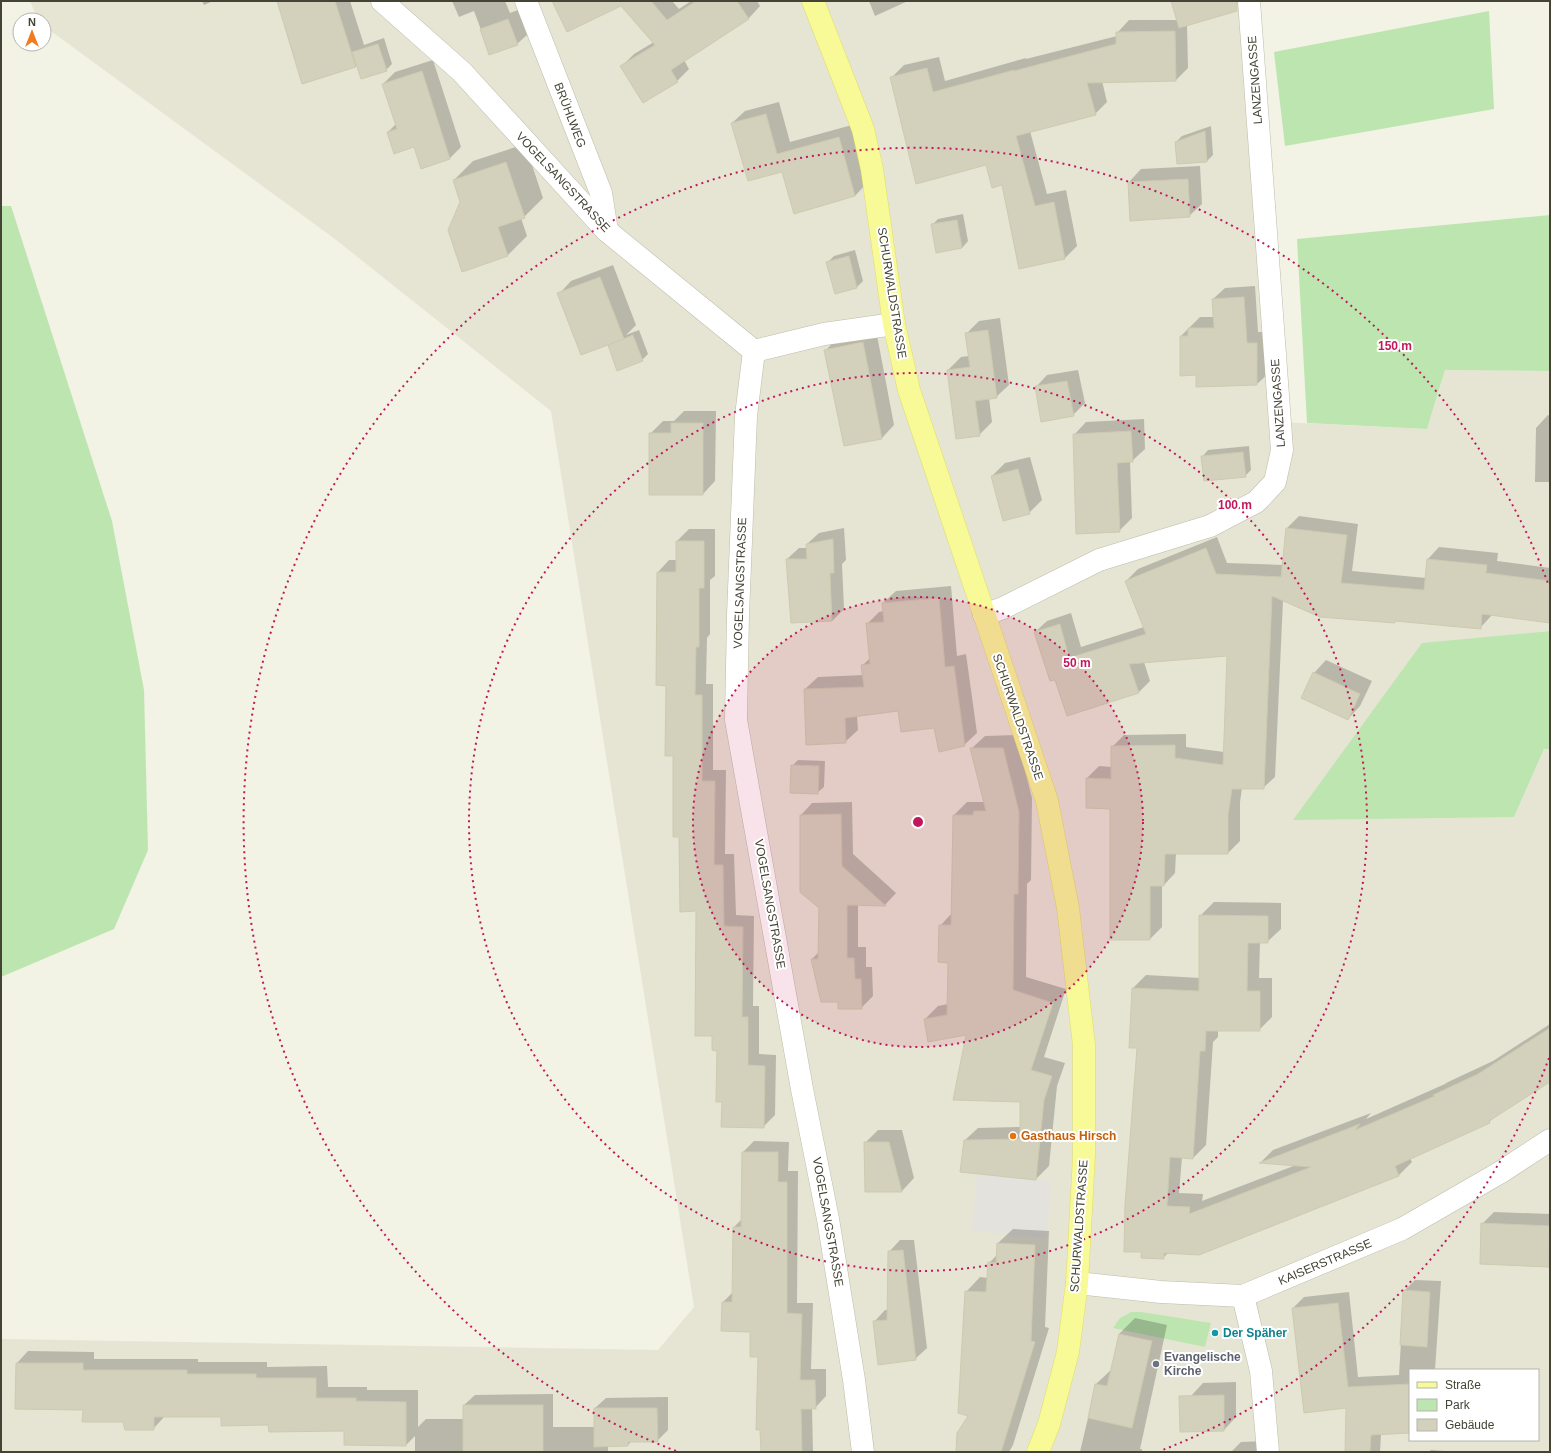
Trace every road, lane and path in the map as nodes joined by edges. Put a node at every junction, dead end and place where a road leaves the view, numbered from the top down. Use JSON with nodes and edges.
{"nodes":[{"id":1,"x":382,"y":1,"type":"edge"},
{"id":2,"x":526,"y":1,"type":"edge"},
{"id":3,"x":813,"y":1,"type":"edge"},
{"id":4,"x":1249,"y":1,"type":"edge"},
{"id":5,"x":607,"y":231,"type":"junction"},
{"id":6,"x":894,"y":324,"type":"junction"},
{"id":7,"x":754,"y":351,"type":"junction"},
{"id":8,"x":984,"y":614,"type":"junction"},
{"id":9,"x":1550,"y":1140,"type":"edge"},
{"id":10,"x":1077,"y":1283,"type":"junction"},
{"id":11,"x":1243,"y":1296,"type":"junction"},
{"id":12,"x":863,"y":1452,"type":"edge"},
{"id":13,"x":1038,"y":1452,"type":"edge"},
{"id":14,"x":1268,"y":1452,"type":"edge"}],
"edges":[{"from":1,"to":5,"type":"street","name":"VOGELSANGSTRASSE"},
{"from":2,"to":5,"type":"street","name":"BRÜHLWEG"},
{"from":3,"to":6,"type":"main road","name":"SCHURWALDSTRASSE"},
{"from":4,"to":8,"type":"street","name":"LANZENGASSE"},
{"from":5,"to":7,"type":"street","name":"VOGELSANGSTRASSE"},
{"from":6,"to":7,"type":"street"},
{"from":6,"to":8,"type":"main road","name":"SCHURWALDSTRASSE"},
{"from":7,"to":12,"type":"street","name":"VOGELSANGSTRASSE"},
{"from":8,"to":10,"type":"main road","name":"SCHURWALDSTRASSE"},
{"from":9,"to":11,"type":"street","name":"KAISERSTRASSE"},
{"from":10,"to":11,"type":"street","name":"KAISERSTRASSE"},
{"from":10,"to":13,"type":"main road","name":"SCHURWALDSTRASSE"},
{"from":11,"to":14,"type":"street"}]}
